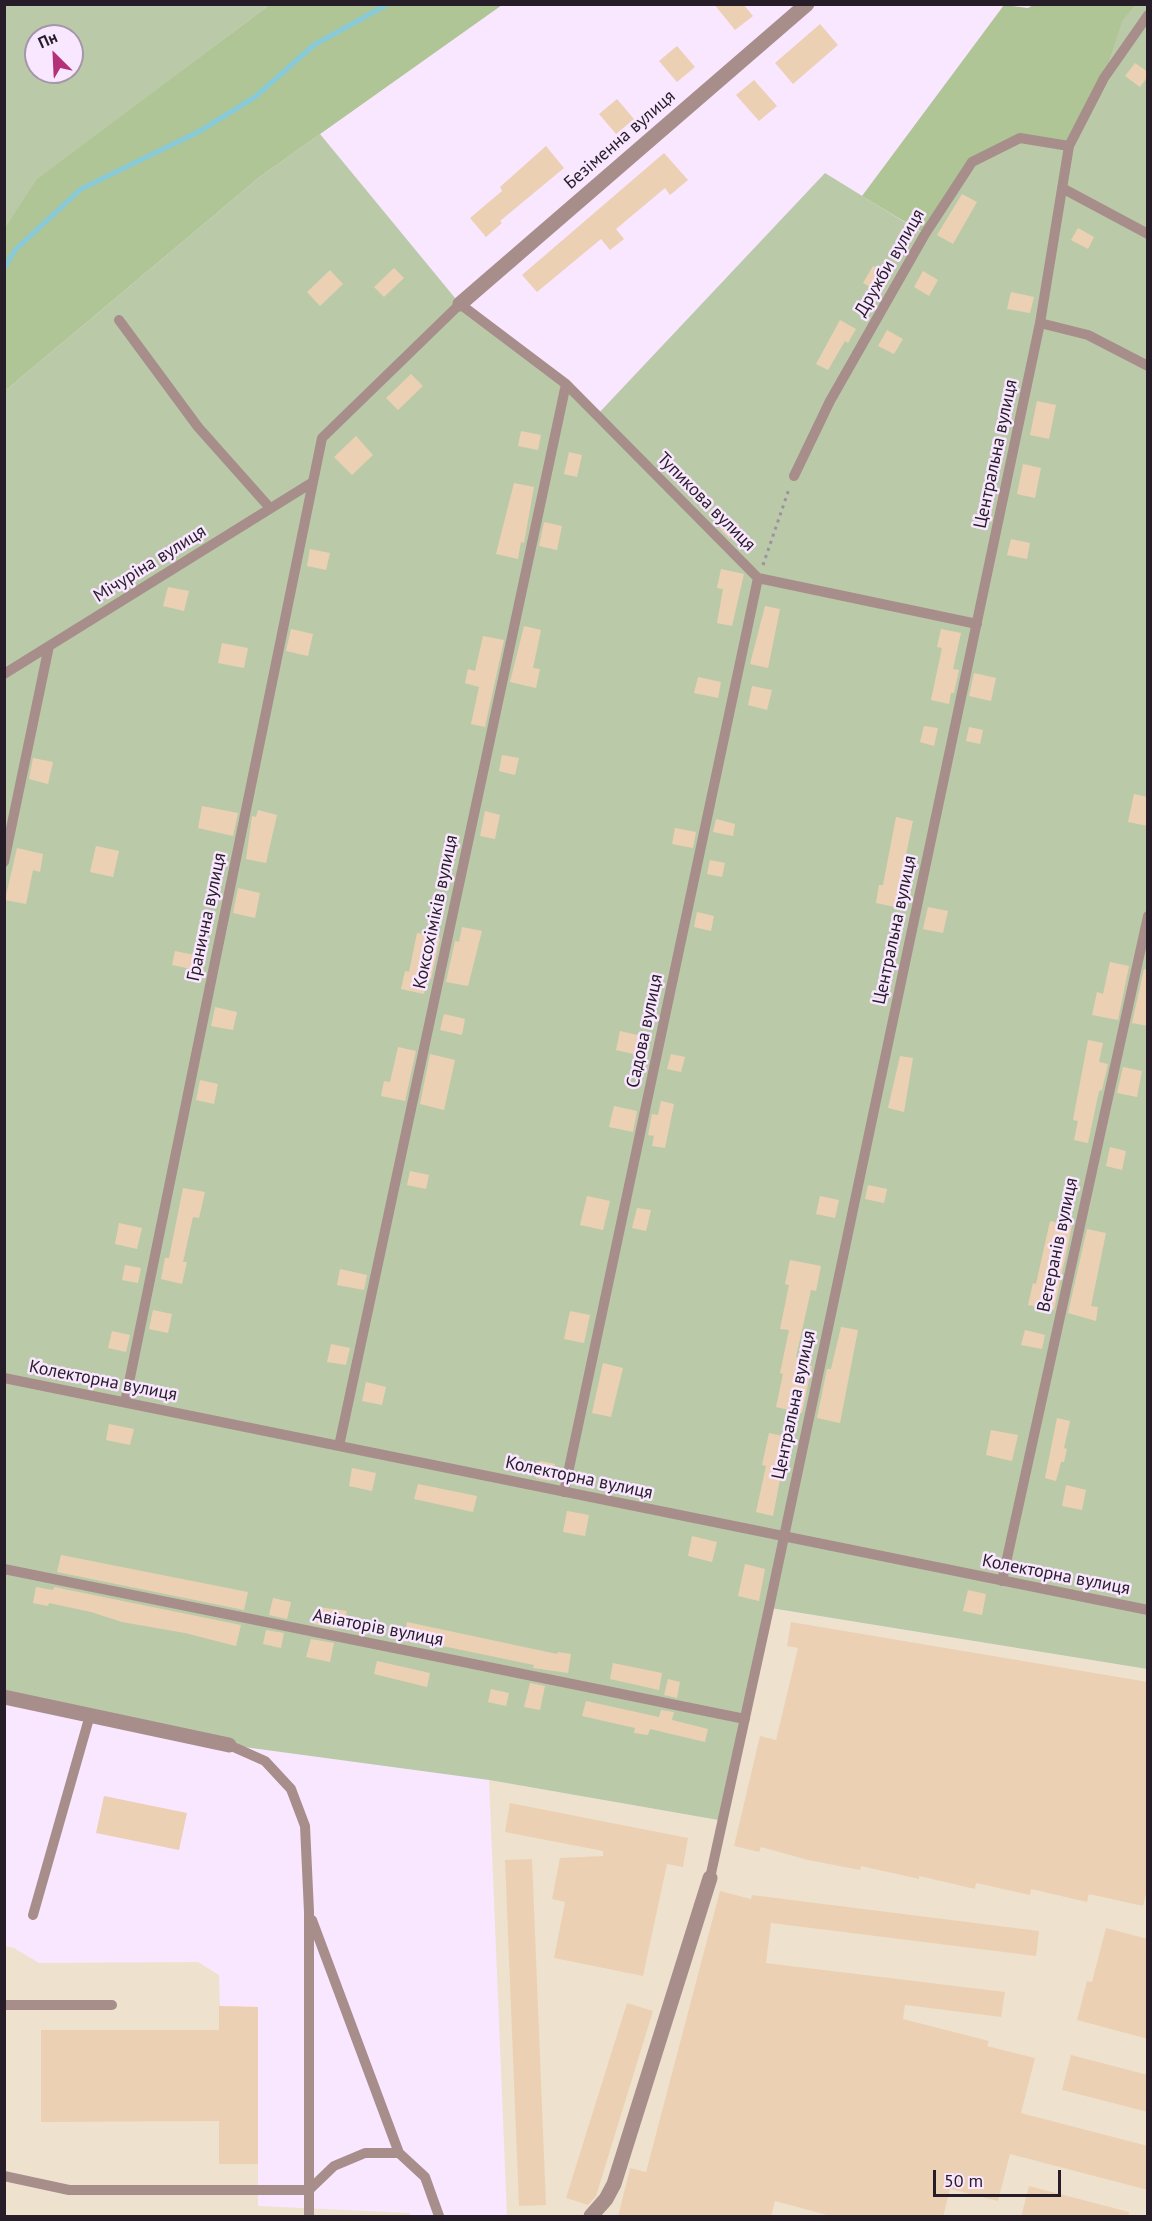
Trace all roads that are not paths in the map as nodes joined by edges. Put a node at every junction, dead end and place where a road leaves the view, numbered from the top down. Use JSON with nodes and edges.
{"nodes":[{"id":1,"x":807,"y":4,"type":"edge"},
{"id":2,"x":1148,"y":15,"type":"edge"},
{"id":3,"x":1069,"y":146,"type":"junction"},
{"id":4,"x":1062,"y":188,"type":"junction"},
{"id":5,"x":1148,"y":234,"type":"edge"},
{"id":6,"x":460,"y":304,"type":"junction"},
{"id":7,"x":119,"y":320,"type":"dead end"},
{"id":8,"x":1040,"y":323,"type":"junction"},
{"id":9,"x":1148,"y":366,"type":"edge"},
{"id":10,"x":566,"y":384,"type":"junction"},
{"id":11,"x":794,"y":476,"type":"road end"},
{"id":12,"x":313,"y":482,"type":"junction"},
{"id":13,"x":270,"y":508,"type":"junction"},
{"id":14,"x":758,"y":578,"type":"junction"},
{"id":15,"x":977,"y":624,"type":"junction"},
{"id":16,"x":49,"y":646,"type":"junction"},
{"id":17,"x":4,"y":674,"type":"edge"},
{"id":18,"x":4,"y":862,"type":"edge"},
{"id":19,"x":1148,"y":916,"type":"edge"},
{"id":20,"x":4,"y":1378,"type":"edge"},
{"id":21,"x":125,"y":1402,"type":"junction"},
{"id":22,"x":339,"y":1446,"type":"junction"},
{"id":23,"x":564,"y":1492,"type":"junction"},
{"id":24,"x":783,"y":1536,"type":"junction"},
{"id":25,"x":4,"y":1569,"type":"edge"},
{"id":26,"x":1002,"y":1581,"type":"junction"},
{"id":27,"x":1148,"y":1610,"type":"edge"},
{"id":28,"x":4,"y":1697,"type":"edge"},
{"id":29,"x":90,"y":1715,"type":"junction"},
{"id":30,"x":746,"y":1719,"type":"junction"},
{"id":31,"x":229,"y":1745,"type":"joint"},
{"id":32,"x":710,"y":1878,"type":"joint"},
{"id":33,"x":309,"y":1912,"type":"junction"},
{"id":34,"x":33,"y":1915,"type":"dead end"},
{"id":35,"x":4,"y":2005,"type":"edge"},
{"id":36,"x":112,"y":2005,"type":"dead end"},
{"id":37,"x":399,"y":2153,"type":"junction"},
{"id":38,"x":4,"y":2176,"type":"edge"},
{"id":39,"x":309,"y":2190,"type":"junction"},
{"id":40,"x":309,"y":2217,"type":"edge"},
{"id":41,"x":439,"y":2217,"type":"edge"},
{"id":42,"x":591,"y":2217,"type":"edge"}],
"edges":[{"from":1,"to":6,"type":"street","name":"Безіменна вулиця"},
{"from":2,"to":3,"type":"lane","name":"Центральна вулиця"},
{"from":3,"to":4,"type":"lane","name":"Центральна вулиця"},
{"from":3,"to":11,"type":"lane","name":"Дружби вулиця"},
{"from":4,"to":5,"type":"lane"},
{"from":4,"to":8,"type":"lane","name":"Центральна вулиця"},
{"from":6,"to":10,"type":"lane","name":"Тупикова вулиця"},
{"from":6,"to":12,"type":"lane","name":"Гранична вулиця"},
{"from":7,"to":13,"type":"lane"},
{"from":8,"to":9,"type":"lane"},
{"from":8,"to":15,"type":"lane","name":"Центральна вулиця"},
{"from":10,"to":14,"type":"lane","name":"Тупикова вулиця"},
{"from":10,"to":22,"type":"lane","name":"Коксохіміків вулиця"},
{"from":12,"to":13,"type":"lane","name":"Мічуріна вулиця"},
{"from":12,"to":21,"type":"lane","name":"Гранична вулиця"},
{"from":13,"to":16,"type":"lane","name":"Мічуріна вулиця"},
{"from":14,"to":15,"type":"lane","name":"Тупикова вулиця"},
{"from":14,"to":23,"type":"lane","name":"Садова вулиця"},
{"from":15,"to":24,"type":"lane","name":"Центральна вулиця"},
{"from":16,"to":17,"type":"lane","name":"Мічуріна вулиця"},
{"from":16,"to":18,"type":"lane"},
{"from":19,"to":26,"type":"lane","name":"Ветеранів вулиця"},
{"from":20,"to":21,"type":"lane","name":"Колекторна вулиця"},
{"from":21,"to":22,"type":"lane","name":"Колекторна вулиця"},
{"from":22,"to":23,"type":"lane","name":"Колекторна вулиця"},
{"from":23,"to":24,"type":"lane","name":"Колекторна вулиця"},
{"from":24,"to":26,"type":"lane","name":"Колекторна вулиця"},
{"from":24,"to":30,"type":"lane","name":"Центральна вулиця"},
{"from":25,"to":30,"type":"lane","name":"Авіаторів вулиця"},
{"from":26,"to":27,"type":"lane","name":"Колекторна вулиця"},
{"from":28,"to":29,"type":"street"},
{"from":29,"to":31,"type":"street"},
{"from":29,"to":34,"type":"lane"},
{"from":30,"to":32,"type":"lane","name":"Центральна вулиця"},
{"from":31,"to":33,"type":"lane"},
{"from":32,"to":42,"type":"street"},
{"from":33,"to":37,"type":"lane"},
{"from":33,"to":39,"type":"lane"},
{"from":35,"to":36,"type":"lane"},
{"from":37,"to":39,"type":"lane"},
{"from":37,"to":41,"type":"lane"},
{"from":38,"to":39,"type":"lane"},
{"from":39,"to":40,"type":"lane"}]}
